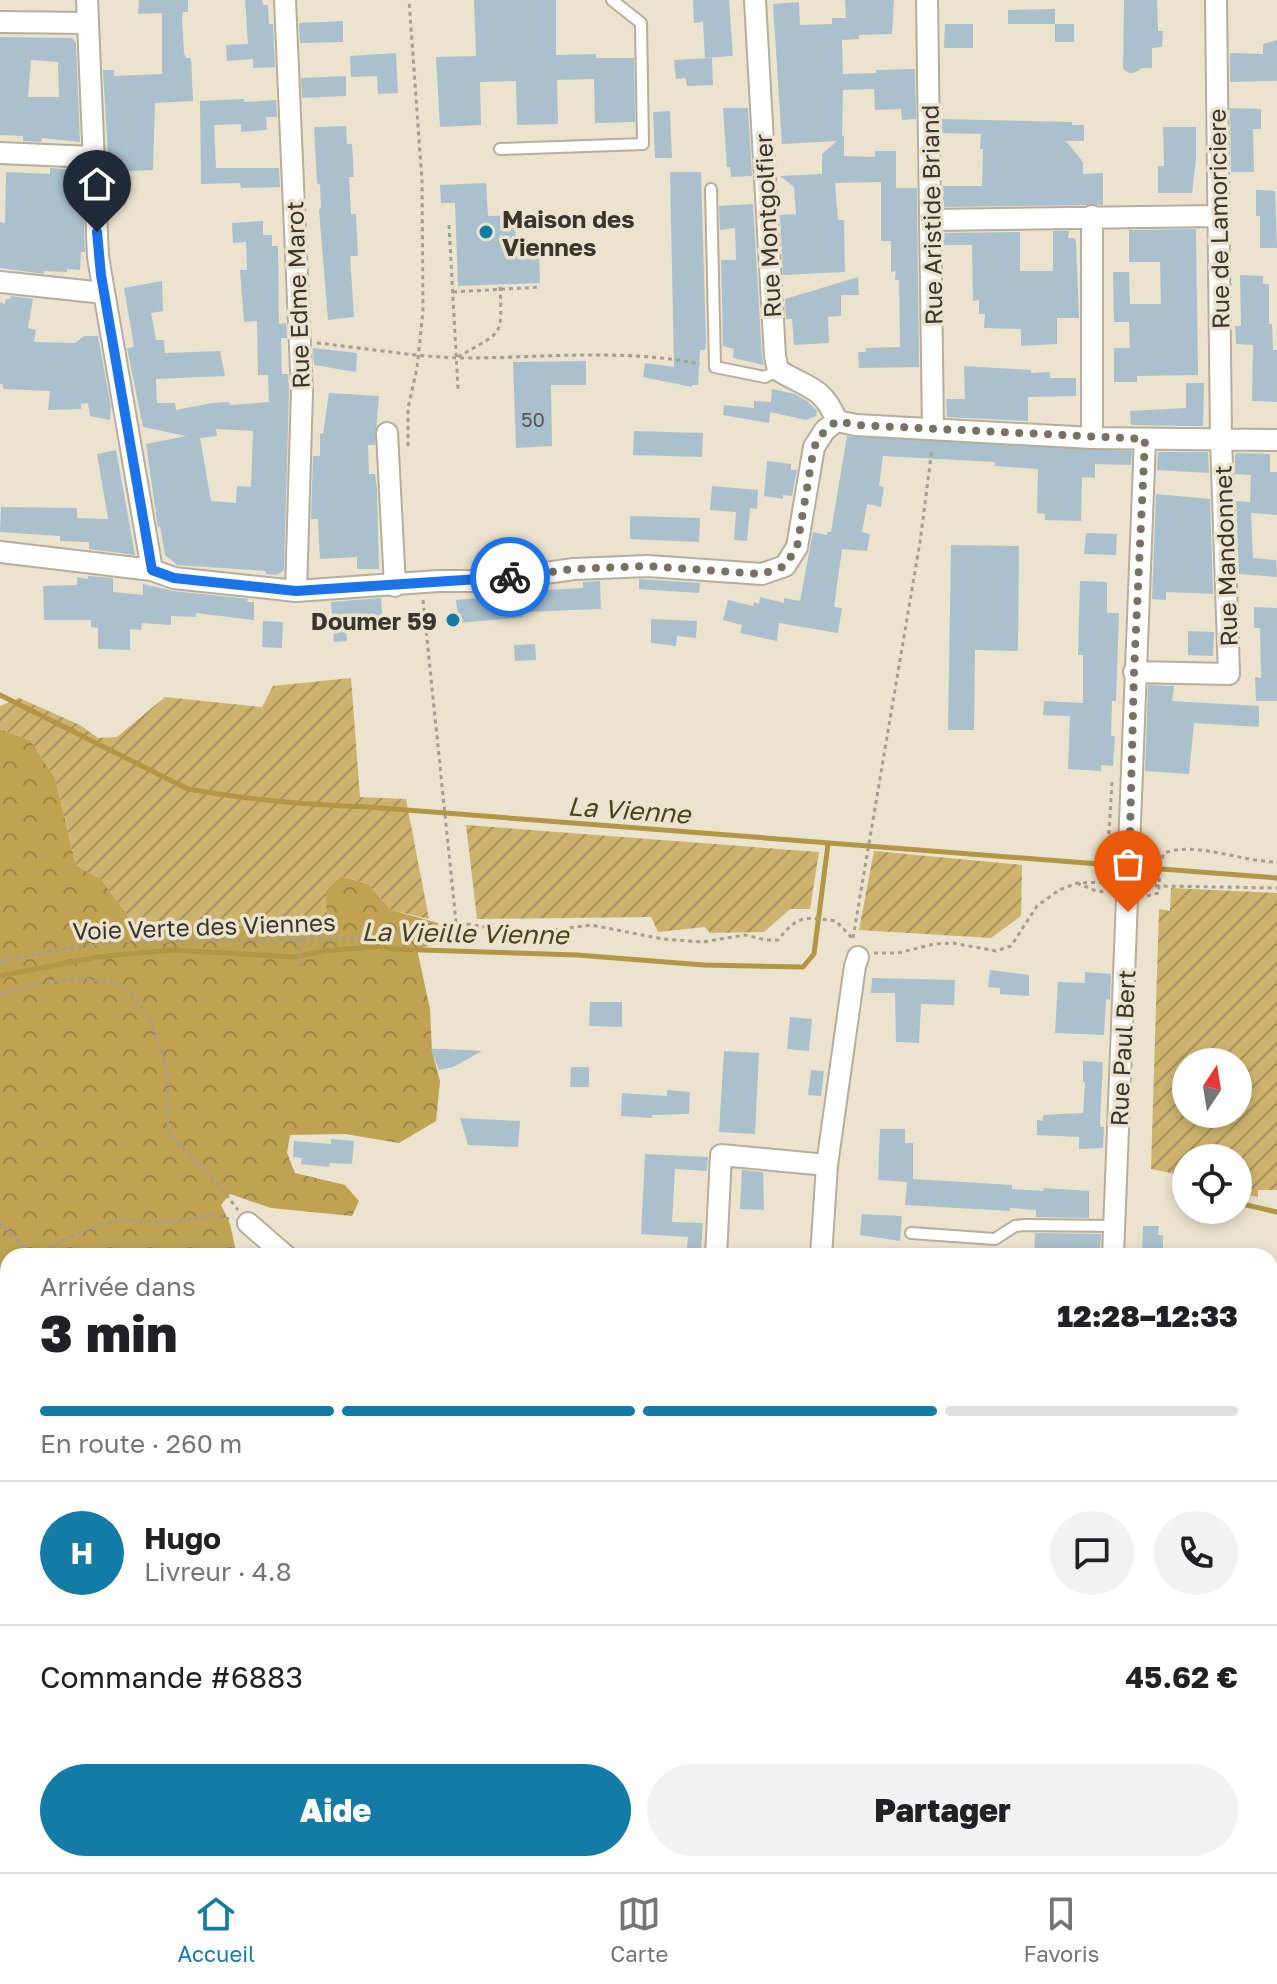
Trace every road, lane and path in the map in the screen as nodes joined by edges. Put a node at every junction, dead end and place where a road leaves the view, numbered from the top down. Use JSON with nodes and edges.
{"nodes":[{"id":1,"x":87,"y":0,"type":"edge"},
{"id":2,"x":285,"y":0,"type":"edge"},
{"id":3,"x":409,"y":0,"type":"edge"},
{"id":4,"x":612,"y":0,"type":"edge"},
{"id":5,"x":755,"y":0,"type":"edge"},
{"id":6,"x":927,"y":0,"type":"edge"},
{"id":7,"x":1216,"y":0,"type":"edge"},
{"id":8,"x":0,"y":22,"type":"edge"},
{"id":9,"x":88,"y":23,"type":"junction"},
{"id":10,"x":500,"y":149,"type":"dead end"},
{"id":11,"x":0,"y":153,"type":"edge"},
{"id":12,"x":93,"y":157,"type":"junction"},
{"id":13,"x":711,"y":189,"type":"dead end"},
{"id":14,"x":1092,"y":216,"type":"junction"},
{"id":15,"x":1217,"y":216,"type":"junction"},
{"id":16,"x":932,"y":220,"type":"junction"},
{"id":17,"x":449,"y":225,"type":"dead end"},
{"id":18,"x":0,"y":282,"type":"edge"},
{"id":19,"x":500,"y":287,"type":"junction"},
{"id":20,"x":541,"y":287,"type":"dead end"},
{"id":21,"x":453,"y":292,"type":"junction"},
{"id":22,"x":104,"y":293,"type":"junction"},
{"id":23,"x":300,"y":342,"type":"junction"},
{"id":24,"x":419,"y":354,"type":"junction"},
{"id":25,"x":457,"y":358,"type":"junction"},
{"id":26,"x":715,"y":367,"type":"junction"},
{"id":27,"x":778,"y":370,"type":"junction"},
{"id":28,"x":458,"y":389,"type":"dead end"},
{"id":29,"x":837,"y":421,"type":"junction"},
{"id":30,"x":933,"y":429,"type":"junction"},
{"id":31,"x":387,"y":433,"type":"dead end"},
{"id":32,"x":1092,"y":438,"type":"junction"},
{"id":33,"x":1221,"y":438,"type":"junction"},
{"id":34,"x":1145,"y":439,"type":"junction"},
{"id":35,"x":1277,"y":440,"type":"edge"},
{"id":36,"x":409,"y":457,"type":"dead end"},
{"id":37,"x":0,"y":552,"type":"edge"},
{"id":38,"x":152,"y":570,"type":"junction"},
{"id":39,"x":395,"y":586,"type":"junction"},
{"id":40,"x":421,"y":589,"type":"junction"},
{"id":41,"x":296,"y":591,"type":"junction"},
{"id":42,"x":1134,"y":672,"type":"junction"},
{"id":43,"x":1107,"y":855,"type":"dead end"},
{"id":44,"x":1277,"y":862,"type":"edge"},
{"id":45,"x":1129,"y":872,"type":"junction"},
{"id":46,"x":1106,"y":882,"type":"junction"},
{"id":47,"x":1159,"y":886,"type":"junction"},
{"id":48,"x":1277,"y":888,"type":"edge"},
{"id":49,"x":456,"y":922,"type":"junction"},
{"id":50,"x":299,"y":939,"type":"junction"},
{"id":51,"x":860,"y":949,"type":"junction"},
{"id":52,"x":0,"y":961,"type":"edge"},
{"id":53,"x":300,"y":969,"type":"dead end"},
{"id":54,"x":0,"y":994,"type":"edge"},
{"id":55,"x":827,"y":1165,"type":"junction"},
{"id":56,"x":0,"y":1222,"type":"edge"},
{"id":57,"x":248,"y":1223,"type":"junction"},
{"id":58,"x":1114,"y":1226,"type":"junction"},
{"id":59,"x":911,"y":1233,"type":"dead end"},
{"id":60,"x":26,"y":1248,"type":"edge"},
{"id":61,"x":49,"y":1248,"type":"edge"},
{"id":62,"x":277,"y":1248,"type":"edge"},
{"id":63,"x":716,"y":1248,"type":"edge"},
{"id":64,"x":822,"y":1248,"type":"edge"},
{"id":65,"x":1113,"y":1248,"type":"edge"}],
"edges":[{"from":1,"to":9,"type":"street"},
{"from":2,"to":23,"type":"street","name":"Rue Edme Marot"},
{"from":3,"to":24,"type":"path"},
{"from":4,"to":10,"type":"lane"},
{"from":5,"to":27,"type":"street","name":"Rue Montgolfier"},
{"from":6,"to":16,"type":"street","name":"Rue Aristide Briand"},
{"from":7,"to":15,"type":"street","name":"Rue de Lamoriciere"},
{"from":8,"to":9,"type":"street"},
{"from":9,"to":12,"type":"street"},
{"from":11,"to":12,"type":"street"},
{"from":12,"to":22,"type":"street"},
{"from":13,"to":26,"type":"lane"},
{"from":14,"to":15,"type":"street"},
{"from":14,"to":16,"type":"street"},
{"from":14,"to":32,"type":"street"},
{"from":15,"to":33,"type":"street","name":"Rue de Lamoriciere"},
{"from":16,"to":30,"type":"street","name":"Rue Aristide Briand"},
{"from":17,"to":21,"type":"path"},
{"from":18,"to":22,"type":"street"},
{"from":19,"to":20,"type":"path"},
{"from":19,"to":21,"type":"path"},
{"from":19,"to":25,"type":"path"},
{"from":21,"to":25,"type":"path"},
{"from":22,"to":38,"type":"street"},
{"from":23,"to":24,"type":"path"},
{"from":23,"to":41,"type":"street","name":"Rue Edme Marot"},
{"from":24,"to":25,"type":"path"},
{"from":24,"to":36,"type":"path"},
{"from":25,"to":26,"type":"path"},
{"from":25,"to":28,"type":"path"},
{"from":26,"to":27,"type":"lane"},
{"from":27,"to":29,"type":"street"},
{"from":29,"to":30,"type":"street"},
{"from":29,"to":40,"type":"street"},
{"from":30,"to":32,"type":"street"},
{"from":30,"to":51,"type":"path"},
{"from":31,"to":39,"type":"street"},
{"from":32,"to":34,"type":"street"},
{"from":33,"to":34,"type":"street"},
{"from":33,"to":35,"type":"street"},
{"from":33,"to":42,"type":"street","name":"Rue Mandonnet"},
{"from":34,"to":42,"type":"street","name":"Rue Paul Bert"},
{"from":37,"to":38,"type":"street"},
{"from":38,"to":41,"type":"street"},
{"from":39,"to":40,"type":"street"},
{"from":39,"to":41,"type":"street"},
{"from":40,"to":49,"type":"path"},
{"from":42,"to":45,"type":"street","name":"Rue Paul Bert"},
{"from":43,"to":46,"type":"path"},
{"from":44,"to":47,"type":"path"},
{"from":45,"to":46,"type":"path"},
{"from":45,"to":47,"type":"path"},
{"from":45,"to":58,"type":"street","name":"Rue Paul Bert"},
{"from":46,"to":51,"type":"path"},
{"from":47,"to":48,"type":"path"},
{"from":49,"to":50,"type":"path","name":"Voie Verte des Viennes"},
{"from":49,"to":51,"type":"path"},
{"from":50,"to":52,"type":"path","name":"Voie Verte des Viennes"},
{"from":50,"to":53,"type":"path"},
{"from":51,"to":55,"type":"street"},
{"from":54,"to":57,"type":"path"},
{"from":55,"to":63,"type":"street"},
{"from":55,"to":64,"type":"street"},
{"from":56,"to":60,"type":"path"},
{"from":57,"to":61,"type":"path"},
{"from":57,"to":62,"type":"street"},
{"from":58,"to":59,"type":"lane"},
{"from":58,"to":65,"type":"street","name":"Rue Paul Bert"}]}
